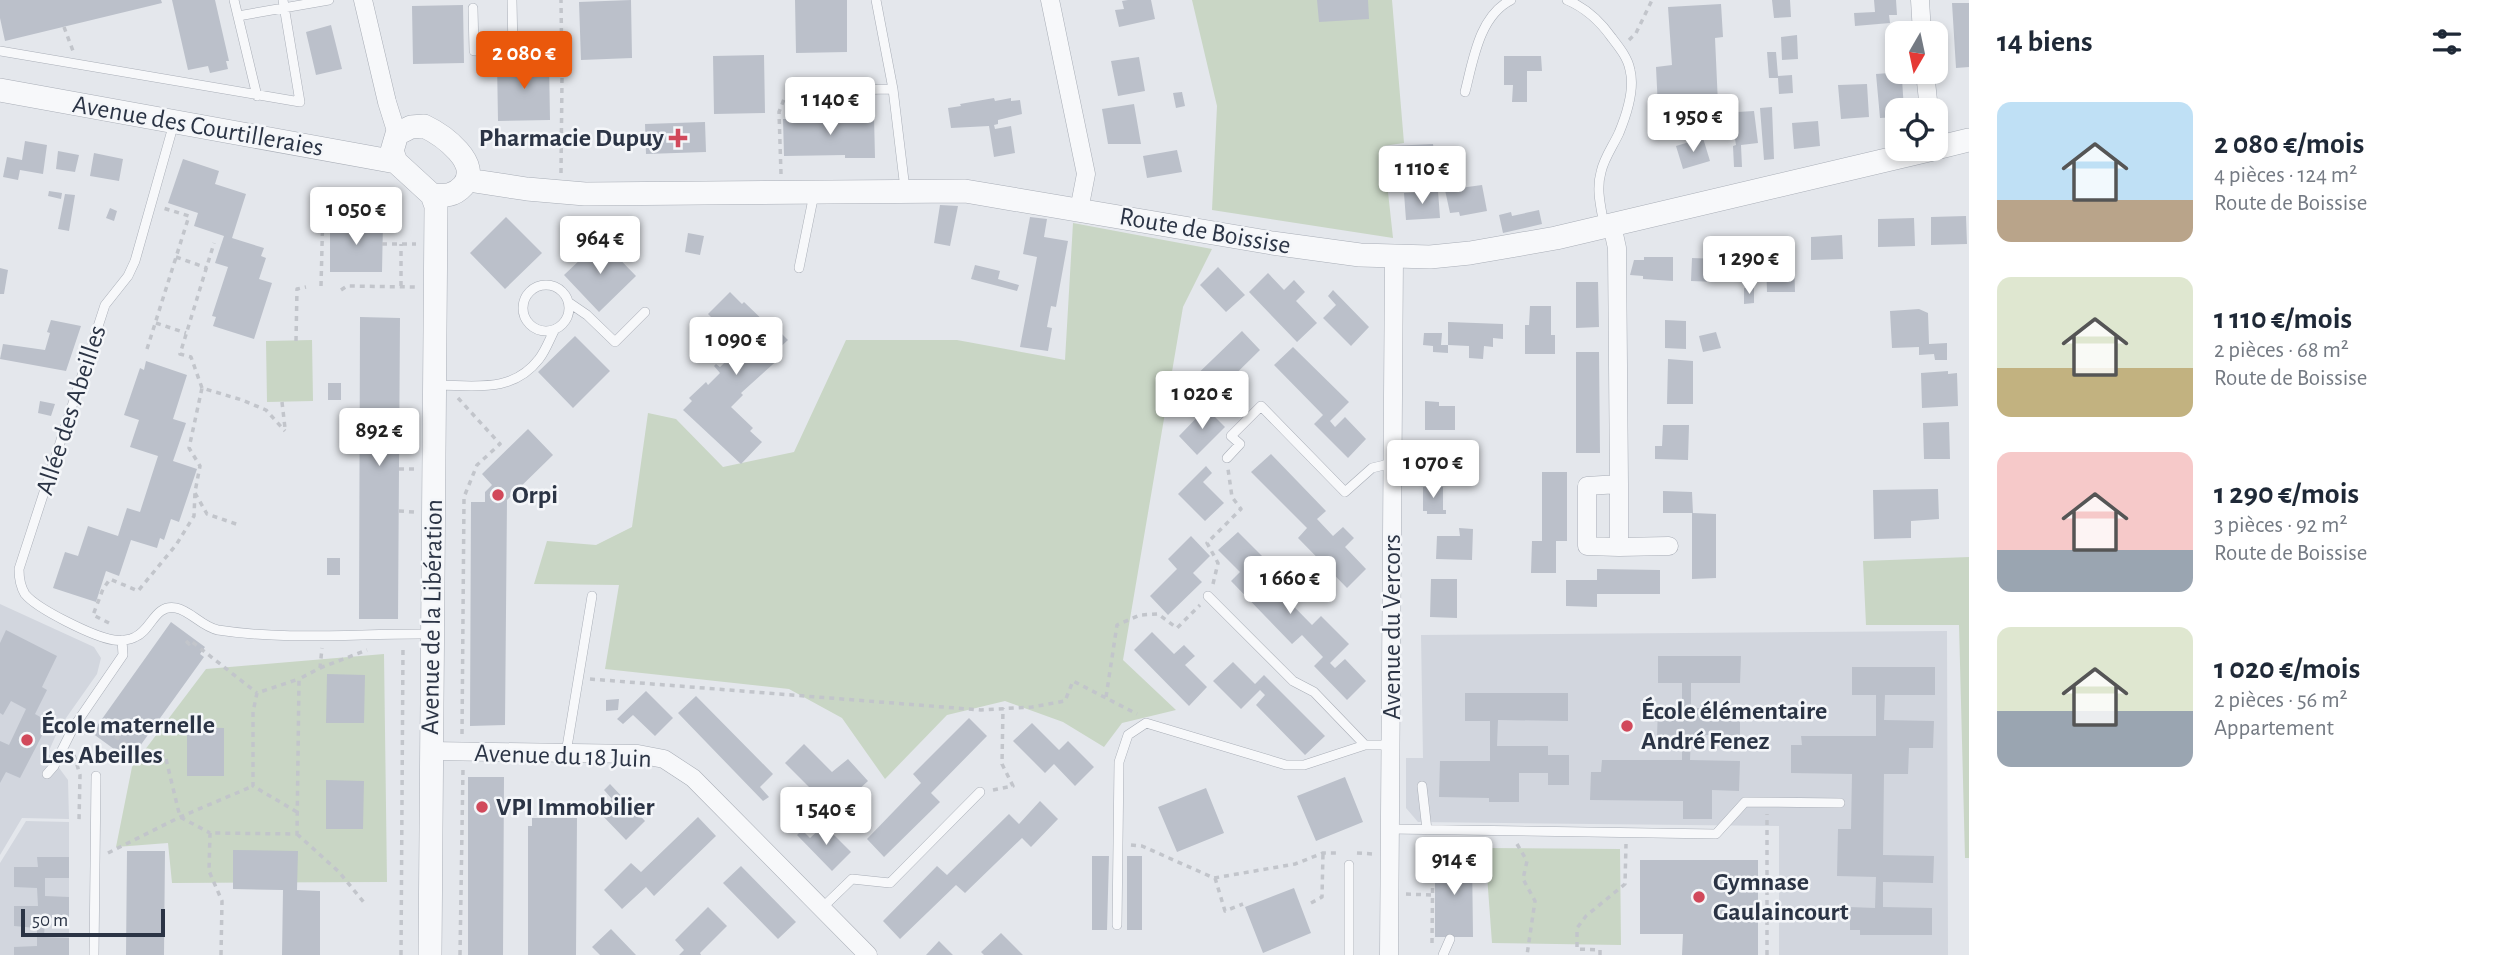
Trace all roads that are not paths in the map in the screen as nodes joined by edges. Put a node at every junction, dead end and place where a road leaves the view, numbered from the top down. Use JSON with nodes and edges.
{"nodes":[{"id":1,"x":234,"y":0,"type":"edge"},
{"id":2,"x":328,"y":0,"type":"edge"},
{"id":3,"x":363,"y":0,"type":"edge"},
{"id":4,"x":512,"y":0,"type":"edge"},
{"id":5,"x":876,"y":0,"type":"edge"},
{"id":6,"x":1051,"y":0,"type":"edge"},
{"id":7,"x":1511,"y":0,"type":"edge"},
{"id":8,"x":1567,"y":0,"type":"edge"},
{"id":9,"x":1920,"y":0,"type":"edge"},
{"id":10,"x":284,"y":5,"type":"edge"},
{"id":11,"x":472,"y":8,"type":"dead end"},
{"id":12,"x":238,"y":16,"type":"junction"},
{"id":13,"x":1921,"y":21,"type":"edge"},
{"id":14,"x":0,"y":51,"type":"edge"},
{"id":15,"x":892,"y":89,"type":"junction"},
{"id":16,"x":0,"y":90,"type":"edge"},
{"id":17,"x":792,"y":91,"type":"road end"},
{"id":18,"x":1465,"y":92,"type":"dead end"},
{"id":19,"x":257,"y":96,"type":"junction"},
{"id":20,"x":174,"y":122,"type":"junction"},
{"id":21,"x":397,"y":134,"type":"junction"},
{"id":22,"x":1969,"y":141,"type":"edge"},
{"id":23,"x":1948,"y":145,"type":"edge"},
{"id":24,"x":1885,"y":160,"type":"edge"},
{"id":25,"x":396,"y":162,"type":"junction"},
{"id":26,"x":468,"y":180,"type":"junction"},
{"id":27,"x":905,"y":191,"type":"junction"},
{"id":28,"x":814,"y":192,"type":"junction"},
{"id":29,"x":432,"y":195,"type":"junction"},
{"id":30,"x":1079,"y":210,"type":"junction"},
{"id":31,"x":1608,"y":226,"type":"junction"},
{"id":32,"x":1394,"y":257,"type":"junction"},
{"id":33,"x":799,"y":268,"type":"dead end"},
{"id":34,"x":568,"y":302,"type":"junction"},
{"id":35,"x":645,"y":312,"type":"dead end"},
{"id":36,"x":555,"y":329,"type":"junction"},
{"id":37,"x":444,"y":385,"type":"junction"},
{"id":38,"x":1227,"y":458,"type":"road end"},
{"id":39,"x":1393,"y":463,"type":"junction"},
{"id":40,"x":1619,"y":484,"type":"junction"},
{"id":41,"x":1669,"y":546,"type":"dead end"},
{"id":42,"x":1619,"y":547,"type":"junction"},
{"id":43,"x":592,"y":596,"type":"dead end"},
{"id":44,"x":1208,"y":596,"type":"road end"},
{"id":45,"x":424,"y":634,"type":"junction"},
{"id":46,"x":124,"y":639,"type":"junction"},
{"id":47,"x":1364,"y":745,"type":"junction"},
{"id":48,"x":1392,"y":746,"type":"junction"},
{"id":49,"x":430,"y":751,"type":"junction"},
{"id":50,"x":566,"y":752,"type":"junction"},
{"id":51,"x":47,"y":774,"type":"dead end"},
{"id":52,"x":96,"y":776,"type":"dead end"},
{"id":53,"x":1422,"y":786,"type":"dead end"},
{"id":54,"x":980,"y":792,"type":"road end"},
{"id":55,"x":1840,"y":803,"type":"dead end"},
{"id":56,"x":1391,"y":829,"type":"junction"},
{"id":57,"x":1430,"y":830,"type":"junction"},
{"id":58,"x":1349,"y":865,"type":"dead end"},
{"id":59,"x":822,"y":908,"type":"junction"},
{"id":60,"x":1117,"y":925,"type":"dead end"},
{"id":61,"x":1450,"y":939,"type":"dead end"},
{"id":62,"x":94,"y":955,"type":"edge"},
{"id":63,"x":430,"y":955,"type":"edge"},
{"id":64,"x":867,"y":955,"type":"edge"},
{"id":65,"x":1349,"y":955,"type":"edge"},
{"id":66,"x":1390,"y":955,"type":"edge"},
{"id":67,"x":1443,"y":955,"type":"edge"}],
"edges":[{"from":1,"to":12,"type":"lane"},
{"from":2,"to":10,"type":"lane"},
{"from":3,"to":21,"type":"street"},
{"from":4,"to":11,"type":"lane"},
{"from":5,"to":15,"type":"lane"},
{"from":6,"to":30,"type":"street"},
{"from":7,"to":18,"type":"lane"},
{"from":8,"to":31,"type":"lane"},
{"from":9,"to":13,"type":"street"},
{"from":10,"to":12,"type":"lane"},
{"from":10,"to":19,"type":"lane"},
{"from":12,"to":19,"type":"lane"},
{"from":14,"to":19,"type":"lane"},
{"from":15,"to":17,"type":"lane"},
{"from":15,"to":27,"type":"lane"},
{"from":16,"to":20,"type":"street","name":"Avenue des Courtilleraies"},
{"from":20,"to":25,"type":"street","name":"Avenue des Courtilleraies"},
{"from":20,"to":46,"type":"lane","name":"Allée des Abeilles"},
{"from":21,"to":25,"type":"street"},
{"from":21,"to":26,"type":"street"},
{"from":22,"to":23,"type":"street","name":"Route de Boissise"},
{"from":24,"to":31,"type":"street","name":"Route de Boissise"},
{"from":25,"to":29,"type":"street"},
{"from":26,"to":28,"type":"street","name":"Route de Boissise"},
{"from":26,"to":29,"type":"street"},
{"from":27,"to":28,"type":"street","name":"Route de Boissise"},
{"from":27,"to":30,"type":"street","name":"Route de Boissise"},
{"from":28,"to":33,"type":"lane"},
{"from":29,"to":37,"type":"street","name":"Avenue de la Libération"},
{"from":30,"to":32,"type":"street","name":"Route de Boissise"},
{"from":31,"to":32,"type":"street","name":"Route de Boissise"},
{"from":31,"to":40,"type":"street"},
{"from":32,"to":39,"type":"street","name":"Avenue du Vercors"},
{"from":34,"to":35,"type":"lane"},
{"from":34,"to":36,"type":"lane"},
{"from":34,"to":36,"type":"lane"},
{"from":36,"to":37,"type":"lane"},
{"from":37,"to":45,"type":"street","name":"Avenue de la Libération"},
{"from":38,"to":39,"type":"lane"},
{"from":39,"to":48,"type":"street","name":"Avenue du Vercors"},
{"from":40,"to":42,"type":"street"},
{"from":40,"to":42,"type":"street"},
{"from":41,"to":42,"type":"street"},
{"from":43,"to":50,"type":"lane"},
{"from":44,"to":47,"type":"lane"},
{"from":45,"to":46,"type":"lane"},
{"from":45,"to":49,"type":"street","name":"Avenue de la Libération"},
{"from":46,"to":51,"type":"lane"},
{"from":47,"to":48,"type":"lane"},
{"from":47,"to":60,"type":"lane"},
{"from":48,"to":56,"type":"street","name":"Avenue du Vercors"},
{"from":49,"to":50,"type":"street","name":"Avenue du 18 Juin"},
{"from":49,"to":63,"type":"street","name":"Avenue de la Libération"},
{"from":50,"to":59,"type":"street","name":"Avenue du 18 Juin"},
{"from":52,"to":62,"type":"lane"},
{"from":53,"to":57,"type":"lane"},
{"from":54,"to":59,"type":"lane"},
{"from":55,"to":57,"type":"lane"},
{"from":56,"to":57,"type":"lane"},
{"from":56,"to":66,"type":"street","name":"Avenue du Vercors"},
{"from":58,"to":65,"type":"lane"},
{"from":59,"to":64,"type":"street","name":"Avenue du 18 Juin"},
{"from":61,"to":67,"type":"lane"}]}
